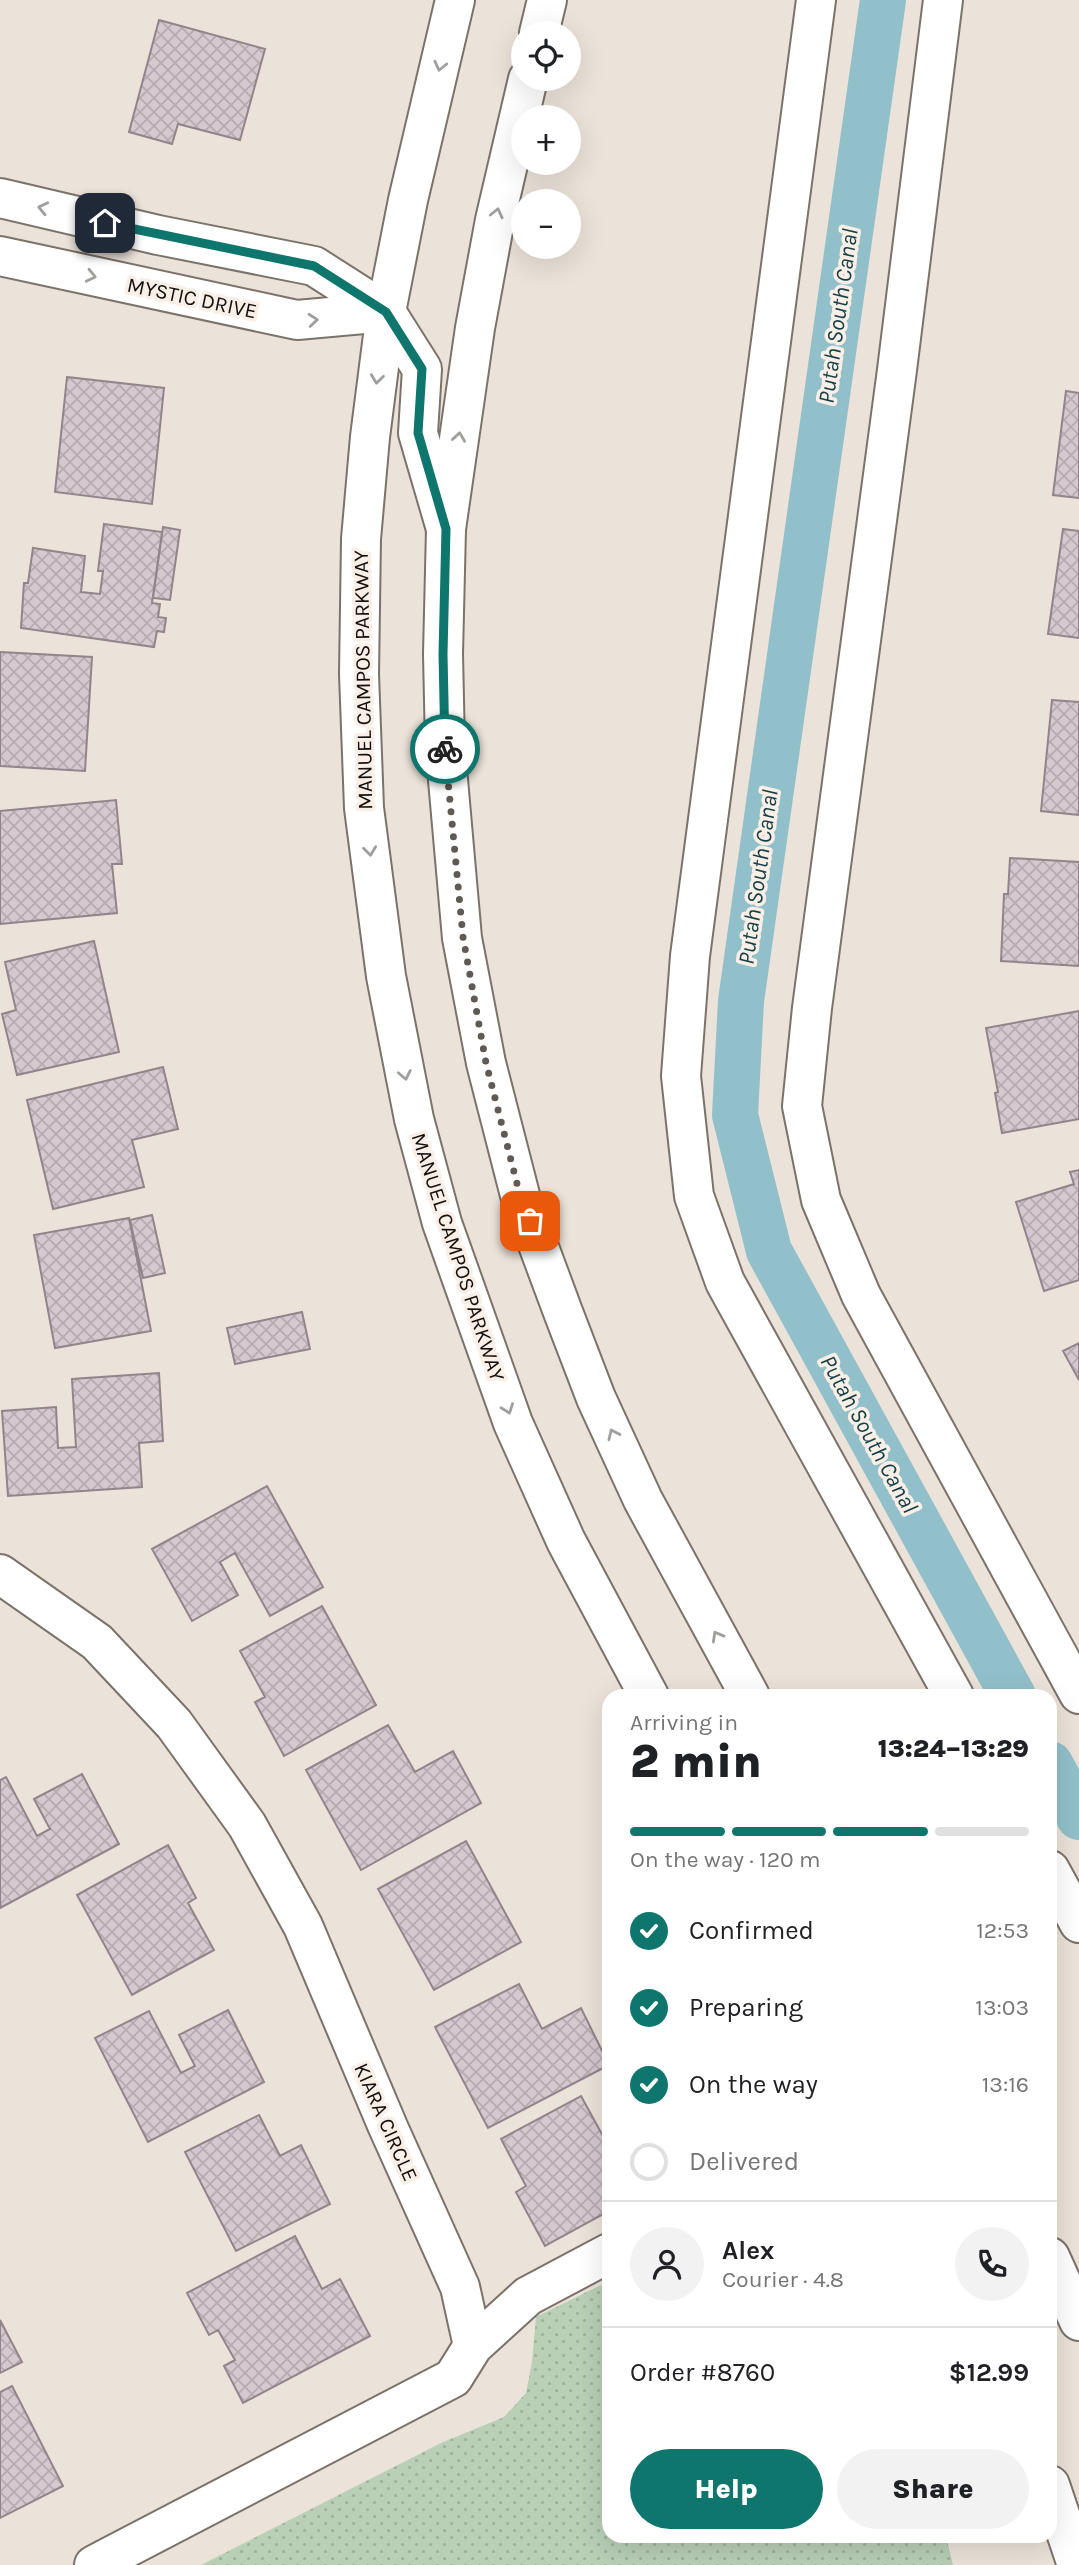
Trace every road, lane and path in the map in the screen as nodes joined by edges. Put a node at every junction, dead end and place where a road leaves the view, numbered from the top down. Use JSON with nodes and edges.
{"nodes":[{"id":1,"x":456,"y":0,"type":"edge"},
{"id":2,"x":547,"y":0,"type":"edge"},
{"id":3,"x":816,"y":0,"type":"edge"},
{"id":4,"x":943,"y":0,"type":"edge"},
{"id":5,"x":542,"y":21,"type":"edge"},
{"id":6,"x":525,"y":91,"type":"edge"},
{"id":7,"x":0,"y":198,"type":"edge"},
{"id":8,"x":0,"y":256,"type":"edge"},
{"id":9,"x":386,"y":312,"type":"junction"},
{"id":10,"x":446,"y":529,"type":"junction"},
{"id":11,"x":0,"y":1574,"type":"edge"},
{"id":12,"x":645,"y":1689,"type":"edge"},
{"id":13,"x":746,"y":1689,"type":"edge"},
{"id":14,"x":950,"y":1689,"type":"edge"},
{"id":15,"x":1079,"y":1694,"type":"edge"},
{"id":16,"x":1057,"y":1883,"type":"edge"},
{"id":17,"x":1079,"y":1923,"type":"edge"},
{"id":18,"x":602,"y":2257,"type":"edge"},
{"id":19,"x":1057,"y":2272,"type":"edge"},
{"id":20,"x":1079,"y":2321,"type":"edge"},
{"id":21,"x":473,"y":2346,"type":"junction"},
{"id":22,"x":1057,"y":2507,"type":"edge"},
{"id":23,"x":94,"y":2565,"type":"edge"},
{"id":24,"x":1076,"y":2565,"type":"edge"}],
"edges":[{"from":1,"to":9,"type":"main road","name":"MANUEL CAMPOS PARKWAY","one_way":true},
{"from":2,"to":5,"type":"main road"},
{"from":3,"to":14,"type":"main road"},
{"from":4,"to":15,"type":"main road"},
{"from":10,"to":6,"type":"main road","one_way":true},
{"from":9,"to":7,"type":"main road","one_way":true},
{"from":8,"to":9,"type":"main road","name":"MYSTIC DRIVE","one_way":true},
{"from":9,"to":10,"type":"main road"},
{"from":9,"to":12,"type":"main road","name":"MANUEL CAMPOS PARKWAY","one_way":true},
{"from":13,"to":10,"type":"main road","one_way":true},
{"from":11,"to":21,"type":"main road","name":"KIARA CIRCLE"},
{"from":16,"to":17,"type":"main road"},
{"from":18,"to":21,"type":"main road"},
{"from":19,"to":20,"type":"main road"},
{"from":21,"to":23,"type":"main road"},
{"from":22,"to":24,"type":"main road"}]}
